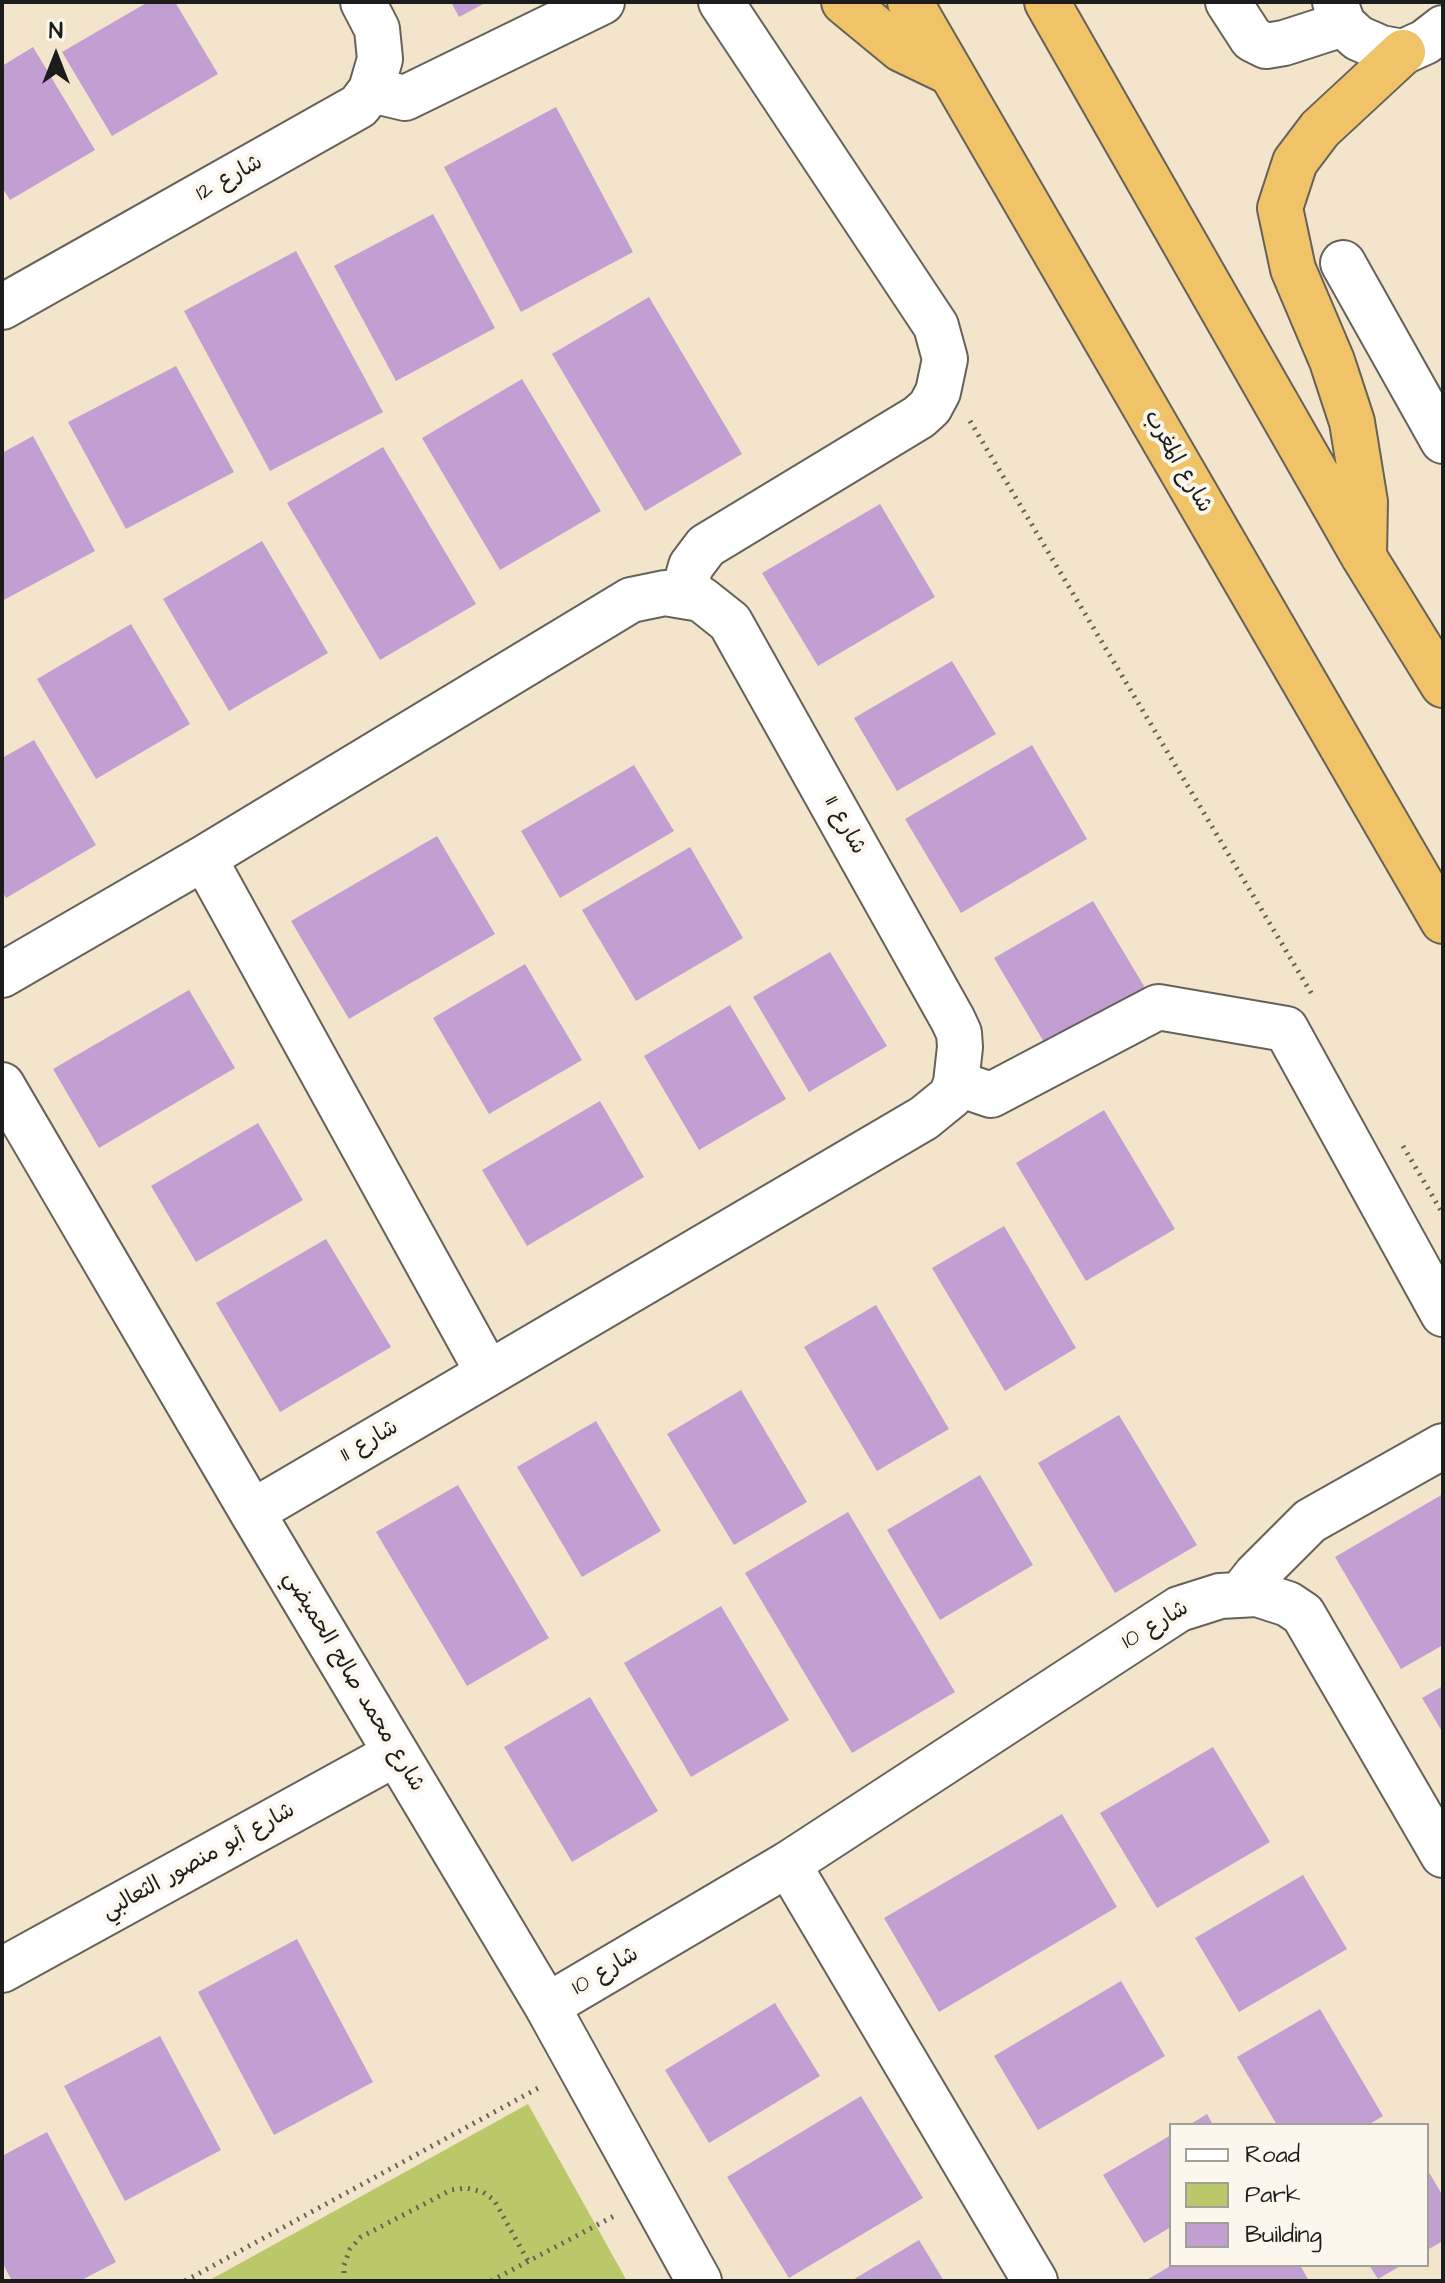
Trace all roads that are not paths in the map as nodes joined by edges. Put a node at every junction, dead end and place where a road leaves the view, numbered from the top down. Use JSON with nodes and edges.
{"nodes":[{"id":1,"x":363,"y":2,"type":"edge"},
{"id":2,"x":602,"y":2,"type":"edge"},
{"id":3,"x":721,"y":2,"type":"edge"},
{"id":4,"x":844,"y":2,"type":"edge"},
{"id":5,"x":910,"y":2,"type":"edge"},
{"id":6,"x":1228,"y":2,"type":"edge"},
{"id":7,"x":1056,"y":10,"type":"edge"},
{"id":8,"x":1339,"y":13,"type":"edge"},
{"id":9,"x":1443,"y":28,"type":"edge"},
{"id":10,"x":1403,"y":52,"type":"junction"},
{"id":11,"x":951,"y":73,"type":"junction"},
{"id":12,"x":371,"y":90,"type":"junction"},
{"id":13,"x":1343,"y":263,"type":"dead end"},
{"id":14,"x":2,"y":307,"type":"edge"},
{"id":15,"x":1443,"y":441,"type":"edge"},
{"id":16,"x":1364,"y":557,"type":"junction"},
{"id":17,"x":683,"y":594,"type":"junction"},
{"id":18,"x":1443,"y":685,"type":"edge"},
{"id":19,"x":204,"y":858,"type":"junction"},
{"id":20,"x":1443,"y":921,"type":"edge"},
{"id":21,"x":2,"y":975,"type":"edge"},
{"id":22,"x":956,"y":1083,"type":"junction"},
{"id":23,"x":6,"y":1101,"type":"edge"},
{"id":24,"x":1443,"y":1314,"type":"edge"},
{"id":25,"x":488,"y":1373,"type":"junction"},
{"id":26,"x":1443,"y":1446,"type":"edge"},
{"id":27,"x":252,"y":1512,"type":"junction"},
{"id":28,"x":1241,"y":1594,"type":"junction"},
{"id":29,"x":395,"y":1754,"type":"junction"},
{"id":30,"x":1443,"y":1855,"type":"edge"},
{"id":31,"x":788,"y":1864,"type":"junction"},
{"id":32,"x":2,"y":1970,"type":"edge"},
{"id":33,"x":547,"y":2006,"type":"junction"},
{"id":34,"x":699,"y":2281,"type":"edge"},
{"id":35,"x":1035,"y":2281,"type":"edge"}],
"edges":[{"from":1,"to":12,"type":"street"},
{"from":2,"to":12,"type":"street"},
{"from":3,"to":17,"type":"street"},
{"from":4,"to":11,"type":"highway"},
{"from":5,"to":11,"type":"highway","name":"شارع المغرب"},
{"from":6,"to":8,"type":"street"},
{"from":7,"to":16,"type":"highway"},
{"from":8,"to":10,"type":"street"},
{"from":9,"to":10,"type":"street"},
{"from":10,"to":16,"type":"highway"},
{"from":11,"to":20,"type":"highway","name":"شارع المغرب"},
{"from":12,"to":14,"type":"street","name":"شارع 12"},
{"from":13,"to":15,"type":"street"},
{"from":16,"to":18,"type":"highway"},
{"from":17,"to":19,"type":"street"},
{"from":17,"to":22,"type":"street","name":"شارع 11"},
{"from":19,"to":21,"type":"street"},
{"from":19,"to":25,"type":"street"},
{"from":22,"to":24,"type":"street"},
{"from":22,"to":25,"type":"street","name":"شارع 11"},
{"from":23,"to":27,"type":"street","name":"شارع محمد صالح الحميضي"},
{"from":25,"to":27,"type":"street","name":"شارع 11"},
{"from":26,"to":28,"type":"street"},
{"from":27,"to":29,"type":"street","name":"شارع محمد صالح الحميضي"},
{"from":28,"to":30,"type":"street","name":"شارع 10"},
{"from":28,"to":31,"type":"street","name":"شارع 10"},
{"from":29,"to":32,"type":"street","name":"شارع أبو منصور الثعالبي"},
{"from":29,"to":33,"type":"street","name":"شارع محمد صالح الحميضي"},
{"from":31,"to":33,"type":"street","name":"شارع 10"},
{"from":31,"to":35,"type":"street"},
{"from":33,"to":34,"type":"street","name":"شارع محمد صالح الحميضي"}]}
